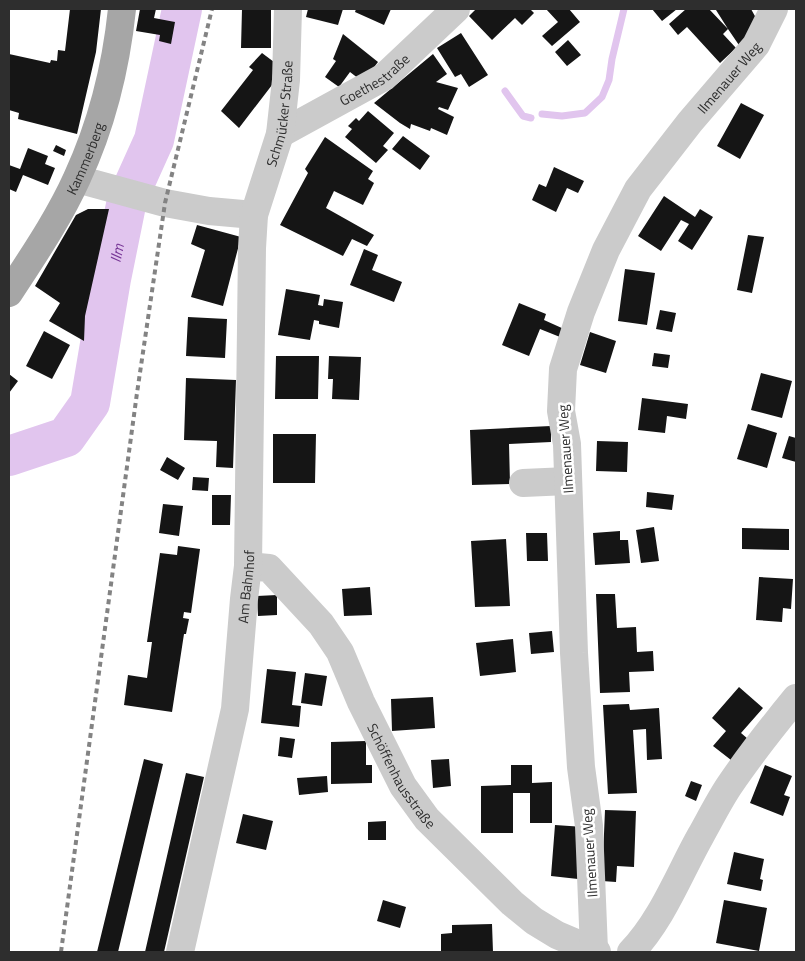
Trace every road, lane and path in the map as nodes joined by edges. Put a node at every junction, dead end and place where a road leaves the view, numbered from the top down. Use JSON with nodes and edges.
{"nodes":[{"id":1,"x":122,"y":9,"type":"edge"},
{"id":2,"x":288,"y":9,"type":"edge"},
{"id":3,"x":456,"y":9,"type":"edge"},
{"id":4,"x":774,"y":9,"type":"edge"},
{"id":5,"x":280,"y":134,"type":"junction"},
{"id":6,"x":77,"y":179,"type":"junction"},
{"id":7,"x":254,"y":215,"type":"junction"},
{"id":8,"x":9,"y":293,"type":"edge"},
{"id":9,"x":568,"y":481,"type":"junction"},
{"id":10,"x":523,"y":483,"type":"dead end"},
{"id":11,"x":248,"y":566,"type":"junction"},
{"id":12,"x":796,"y":698,"type":"edge"},
{"id":13,"x":596,"y":951,"type":"edge"},
{"id":14,"x":180,"y":952,"type":"edge"},
{"id":15,"x":631,"y":952,"type":"edge"}],
"edges":[{"from":1,"to":6,"type":"main road","name":"Kammerberg"},
{"from":2,"to":5,"type":"street","name":"Schmücker Straße"},
{"from":3,"to":5,"type":"street","name":"Goethestraße"},
{"from":4,"to":9,"type":"street","name":"Ilmenauer Weg"},
{"from":5,"to":7,"type":"street","name":"Schmücker Straße"},
{"from":6,"to":7,"type":"street"},
{"from":6,"to":8,"type":"main road","name":"Kammerberg"},
{"from":7,"to":11,"type":"street","name":"Am Bahnhof"},
{"from":9,"to":10,"type":"street"},
{"from":9,"to":13,"type":"street","name":"Ilmenauer Weg"},
{"from":11,"to":13,"type":"street","name":"Schöffenhausstraße"},
{"from":11,"to":14,"type":"street","name":"Am Bahnhof"},
{"from":12,"to":15,"type":"street"}]}
